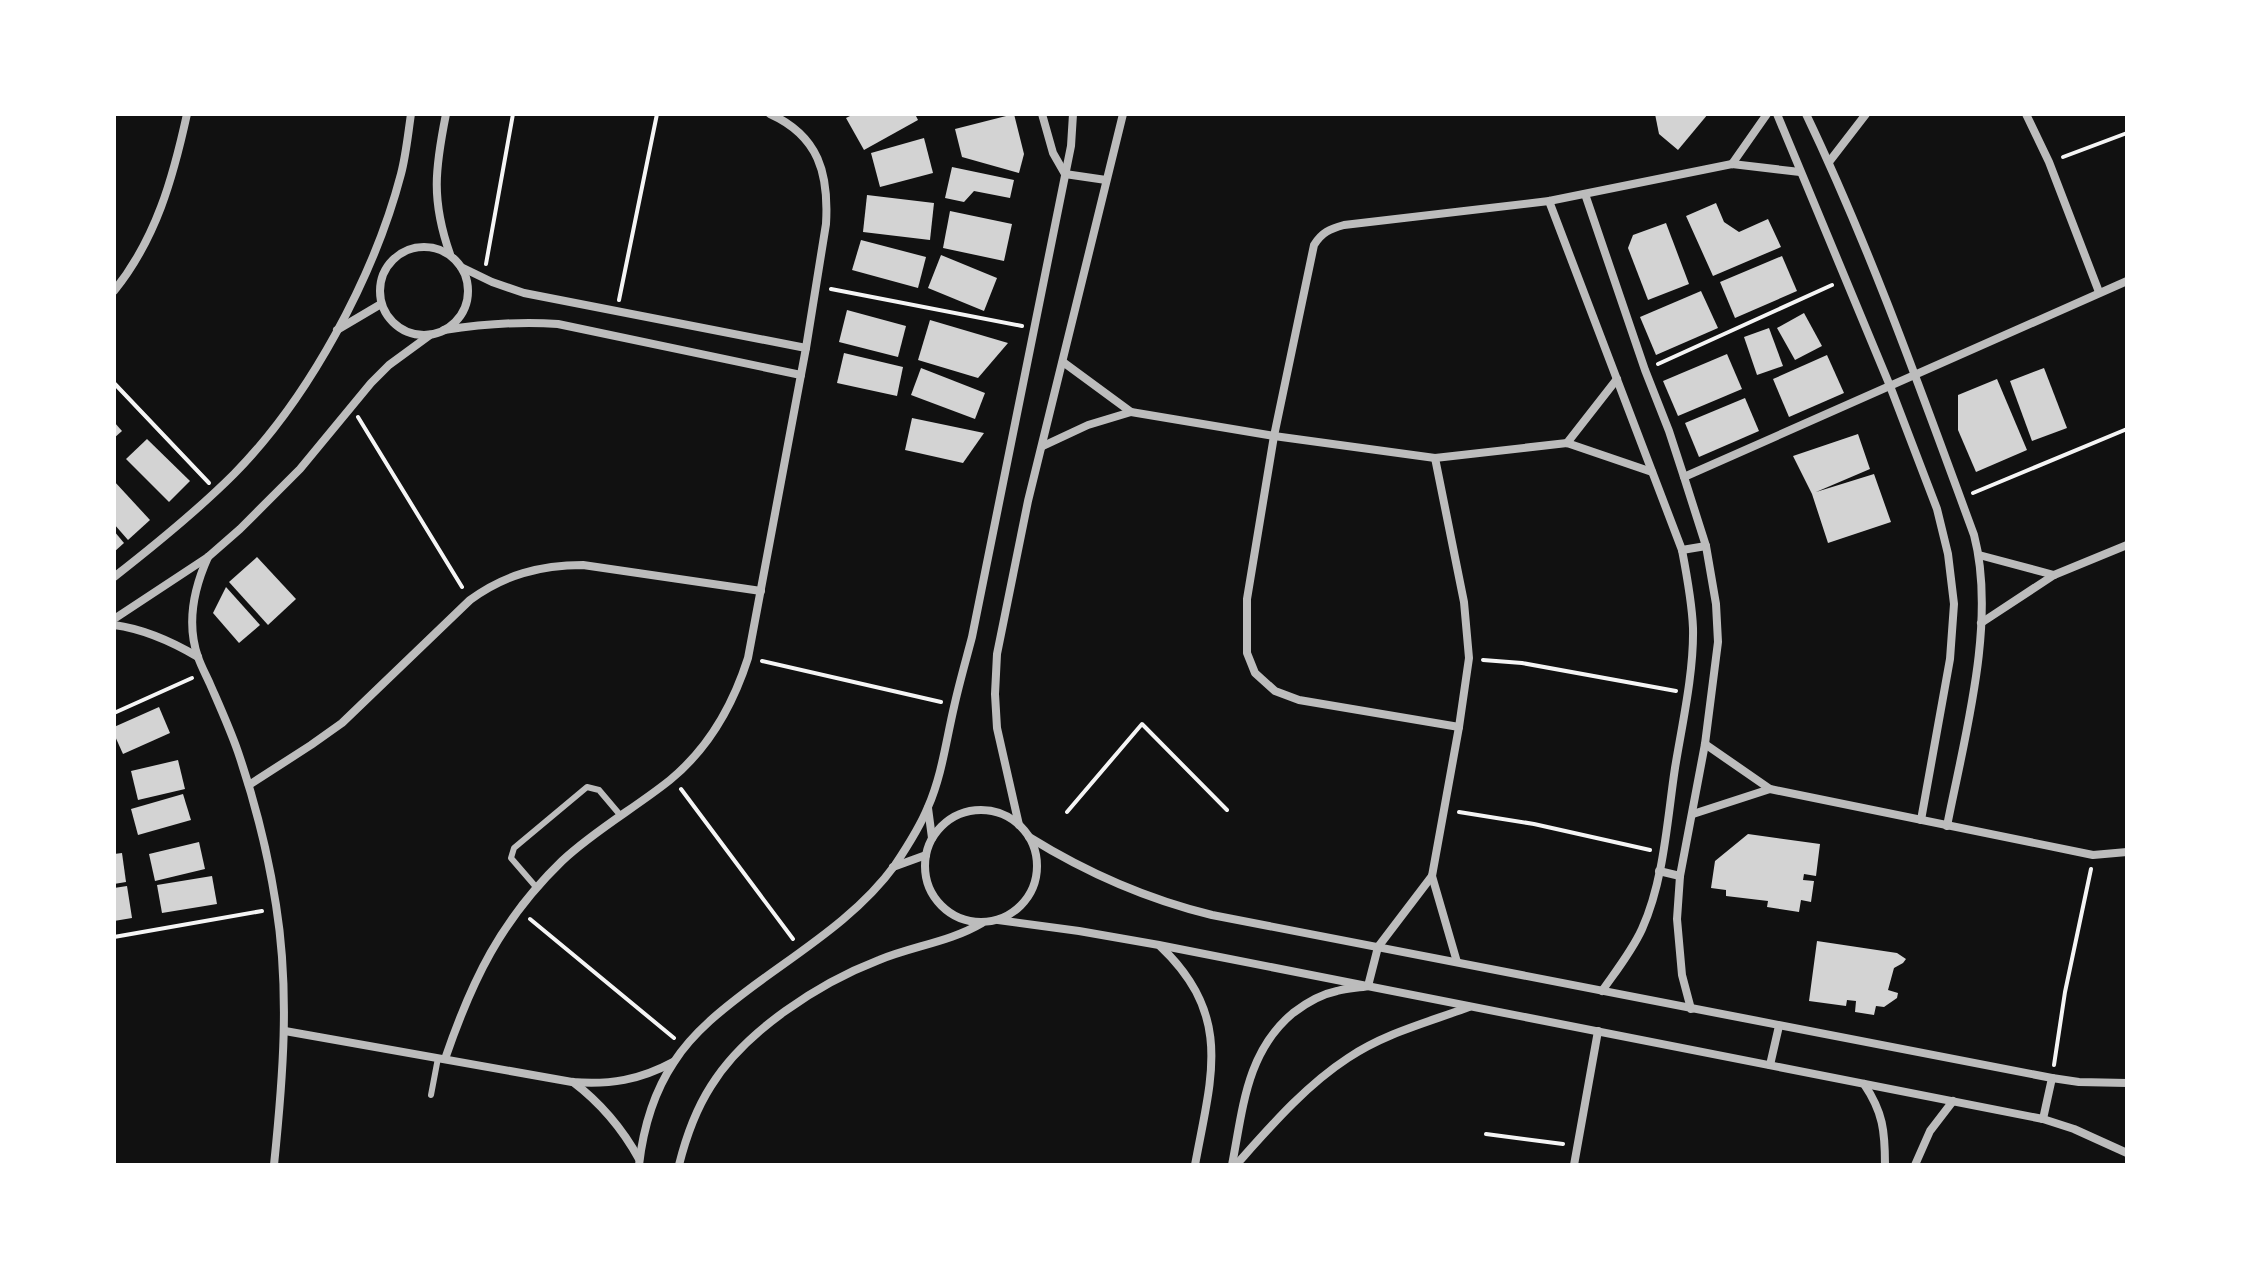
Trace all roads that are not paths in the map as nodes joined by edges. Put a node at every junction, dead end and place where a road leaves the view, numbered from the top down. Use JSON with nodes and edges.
{"nodes":[{"id":1,"x":187,"y":114,"type":"edge"},
{"id":2,"x":411,"y":114,"type":"edge"},
{"id":3,"x":446,"y":114,"type":"edge"},
{"id":4,"x":770,"y":114,"type":"edge"},
{"id":5,"x":1042,"y":114,"type":"edge"},
{"id":6,"x":1073,"y":114,"type":"edge"},
{"id":7,"x":1123,"y":114,"type":"edge"},
{"id":8,"x":1767,"y":114,"type":"edge"},
{"id":9,"x":1777,"y":114,"type":"edge"},
{"id":10,"x":1806,"y":114,"type":"edge"},
{"id":11,"x":1866,"y":114,"type":"edge"},
{"id":12,"x":2026,"y":114,"type":"edge"},
{"id":13,"x":1829,"y":162,"type":"junction"},
{"id":14,"x":1732,"y":164,"type":"junction"},
{"id":15,"x":1800,"y":172,"type":"junction"},
{"id":16,"x":1065,"y":174,"type":"junction"},
{"id":17,"x":1106,"y":180,"type":"junction"},
{"id":18,"x":1585,"y":194,"type":"junction"},
{"id":19,"x":1549,"y":201,"type":"junction"},
{"id":20,"x":379,"y":242,"type":"junction"},
{"id":21,"x":450,"y":255,"type":"junction"},
{"id":22,"x":386,"y":267,"type":"junction"},
{"id":23,"x":461,"y":267,"type":"junction"},
{"id":24,"x":2127,"y":281,"type":"edge"},
{"id":25,"x":114,"y":291,"type":"edge"},
{"id":26,"x":2099,"y":292,"type":"junction"},
{"id":27,"x":381,"y":304,"type":"junction"},
{"id":28,"x":337,"y":330,"type":"junction"},
{"id":29,"x":444,"y":330,"type":"junction"},
{"id":30,"x":430,"y":335,"type":"junction"},
{"id":31,"x":806,"y":348,"type":"junction"},
{"id":32,"x":1063,"y":362,"type":"junction"},
{"id":33,"x":801,"y":375,"type":"junction"},
{"id":34,"x":1915,"y":375,"type":"junction"},
{"id":35,"x":1617,"y":379,"type":"junction"},
{"id":36,"x":1890,"y":386,"type":"junction"},
{"id":37,"x":1131,"y":412,"type":"junction"},
{"id":38,"x":1274,"y":436,"type":"junction"},
{"id":39,"x":1567,"y":443,"type":"junction"},
{"id":40,"x":1043,"y":446,"type":"junction"},
{"id":41,"x":1435,"y":458,"type":"junction"},
{"id":42,"x":1652,"y":472,"type":"junction"},
{"id":43,"x":1684,"y":477,"type":"junction"},
{"id":44,"x":2127,"y":545,"type":"edge"},
{"id":45,"x":1706,"y":546,"type":"junction"},
{"id":46,"x":1682,"y":550,"type":"junction"},
{"id":47,"x":1979,"y":555,"type":"junction"},
{"id":48,"x":208,"y":557,"type":"junction"},
{"id":49,"x":2054,"y":575,"type":"junction"},
{"id":50,"x":114,"y":577,"type":"edge"},
{"id":51,"x":761,"y":591,"type":"junction"},
{"id":52,"x":114,"y":622,"type":"edge"},
{"id":53,"x":1981,"y":623,"type":"junction"},
{"id":54,"x":198,"y":657,"type":"junction"},
{"id":55,"x":1459,"y":727,"type":"junction"},
{"id":56,"x":1705,"y":744,"type":"junction"},
{"id":57,"x":249,"y":785,"type":"junction"},
{"id":58,"x":1770,"y":789,"type":"junction"},
{"id":59,"x":928,"y":807,"type":"junction"},
{"id":60,"x":1693,"y":814,"type":"junction"},
{"id":61,"x":621,"y":816,"type":"junction"},
{"id":62,"x":1921,"y":820,"type":"junction"},
{"id":63,"x":1019,"y":825,"type":"junction"},
{"id":64,"x":1947,"y":826,"type":"junction"},
{"id":65,"x":1029,"y":837,"type":"junction"},
{"id":66,"x":932,"y":839,"type":"junction"},
{"id":67,"x":2127,"y":852,"type":"edge"},
{"id":68,"x":926,"y":855,"type":"junction"},
{"id":69,"x":893,"y":867,"type":"junction"},
{"id":70,"x":1659,"y":871,"type":"junction"},
{"id":71,"x":1432,"y":876,"type":"junction"},
{"id":72,"x":1680,"y":876,"type":"junction"},
{"id":73,"x":536,"y":887,"type":"junction"},
{"id":74,"x":998,"y":920,"type":"junction"},
{"id":75,"x":982,"y":923,"type":"junction"},
{"id":76,"x":1159,"y":945,"type":"junction"},
{"id":77,"x":1378,"y":947,"type":"junction"},
{"id":78,"x":1457,"y":962,"type":"junction"},
{"id":79,"x":1368,"y":986,"type":"junction"},
{"id":80,"x":1602,"y":991,"type":"junction"},
{"id":81,"x":1472,"y":1006,"type":"junction"},
{"id":82,"x":1691,"y":1009,"type":"junction"},
{"id":83,"x":1779,"y":1026,"type":"junction"},
{"id":84,"x":285,"y":1031,"type":"junction"},
{"id":85,"x":1598,"y":1031,"type":"junction"},
{"id":86,"x":442,"y":1058,"type":"junction"},
{"id":87,"x":674,"y":1061,"type":"junction"},
{"id":88,"x":1770,"y":1065,"type":"junction"},
{"id":89,"x":2052,"y":1078,"type":"junction"},
{"id":90,"x":572,"y":1082,"type":"junction"},
{"id":91,"x":1863,"y":1083,"type":"junction"},
{"id":92,"x":2127,"y":1083,"type":"edge"},
{"id":93,"x":431,"y":1095,"type":"dead end"},
{"id":94,"x":1953,"y":1101,"type":"junction"},
{"id":95,"x":2043,"y":1119,"type":"junction"},
{"id":96,"x":2127,"y":1153,"type":"edge"},
{"id":97,"x":639,"y":1163,"type":"edge"},
{"id":98,"x":274,"y":1165,"type":"edge"},
{"id":99,"x":679,"y":1165,"type":"edge"},
{"id":100,"x":1195,"y":1165,"type":"edge"},
{"id":101,"x":1234,"y":1165,"type":"edge"},
{"id":102,"x":1574,"y":1165,"type":"edge"},
{"id":103,"x":1885,"y":1165,"type":"edge"},
{"id":104,"x":1915,"y":1165,"type":"edge"}],
"edges":[{"from":1,"to":25,"type":"street"},
{"from":2,"to":20,"type":"street"},
{"from":3,"to":21,"type":"street"},
{"from":4,"to":31,"type":"street"},
{"from":5,"to":16,"type":"street"},
{"from":6,"to":16,"type":"street"},
{"from":7,"to":17,"type":"street"},
{"from":8,"to":14,"type":"street"},
{"from":9,"to":15,"type":"street"},
{"from":10,"to":13,"type":"street"},
{"from":11,"to":13,"type":"street"},
{"from":12,"to":26,"type":"street"},
{"from":13,"to":34,"type":"street"},
{"from":14,"to":15,"type":"street"},
{"from":14,"to":18,"type":"street"},
{"from":15,"to":36,"type":"street"},
{"from":16,"to":17,"type":"street"},
{"from":16,"to":59,"type":"street"},
{"from":17,"to":32,"type":"street"},
{"from":18,"to":19,"type":"street"},
{"from":18,"to":43,"type":"street"},
{"from":19,"to":35,"type":"street"},
{"from":19,"to":38,"type":"street"},
{"from":20,"to":22,"type":"street"},
{"from":20,"to":28,"type":"street"},
{"from":21,"to":22,"type":"street"},
{"from":21,"to":23,"type":"street"},
{"from":22,"to":27,"type":"street"},
{"from":23,"to":29,"type":"street"},
{"from":23,"to":31,"type":"street"},
{"from":24,"to":26,"type":"street"},
{"from":26,"to":34,"type":"street"},
{"from":27,"to":28,"type":"street"},
{"from":27,"to":30,"type":"street"},
{"from":28,"to":50,"type":"street"},
{"from":29,"to":30,"type":"street"},
{"from":29,"to":33,"type":"street"},
{"from":30,"to":48,"type":"street"},
{"from":31,"to":33,"type":"street"},
{"from":32,"to":37,"type":"street"},
{"from":32,"to":40,"type":"street"},
{"from":33,"to":51,"type":"street"},
{"from":34,"to":36,"type":"street"},
{"from":34,"to":47,"type":"street"},
{"from":35,"to":39,"type":"street"},
{"from":35,"to":42,"type":"street"},
{"from":36,"to":43,"type":"street"},
{"from":36,"to":62,"type":"street"},
{"from":37,"to":38,"type":"street"},
{"from":37,"to":40,"type":"street"},
{"from":38,"to":41,"type":"street"},
{"from":38,"to":55,"type":"street"},
{"from":39,"to":41,"type":"street"},
{"from":39,"to":42,"type":"street"},
{"from":40,"to":63,"type":"street"},
{"from":41,"to":55,"type":"street"},
{"from":42,"to":46,"type":"street"},
{"from":43,"to":45,"type":"street"},
{"from":44,"to":49,"type":"street"},
{"from":45,"to":46,"type":"street"},
{"from":45,"to":56,"type":"street"},
{"from":46,"to":70,"type":"street"},
{"from":47,"to":49,"type":"street"},
{"from":47,"to":53,"type":"street"},
{"from":48,"to":52,"type":"street"},
{"from":48,"to":54,"type":"street"},
{"from":49,"to":53,"type":"street"},
{"from":51,"to":57,"type":"street"},
{"from":51,"to":61,"type":"street"},
{"from":52,"to":54,"type":"street"},
{"from":53,"to":64,"type":"street"},
{"from":54,"to":57,"type":"street"},
{"from":55,"to":71,"type":"street"},
{"from":56,"to":58,"type":"street"},
{"from":56,"to":60,"type":"street"},
{"from":57,"to":84,"type":"street"},
{"from":58,"to":60,"type":"street"},
{"from":58,"to":62,"type":"street"},
{"from":59,"to":66,"type":"street"},
{"from":59,"to":69,"type":"street"},
{"from":60,"to":72,"type":"street"},
{"from":61,"to":73,"type":"street"},
{"from":61,"to":73,"type":"lane"},
{"from":62,"to":64,"type":"street"},
{"from":63,"to":65,"type":"street"},
{"from":63,"to":66,"type":"street"},
{"from":64,"to":67,"type":"street"},
{"from":65,"to":74,"type":"street"},
{"from":65,"to":77,"type":"street"},
{"from":66,"to":68,"type":"street"},
{"from":68,"to":69,"type":"street"},
{"from":68,"to":75,"type":"street"},
{"from":69,"to":87,"type":"street"},
{"from":70,"to":72,"type":"street"},
{"from":70,"to":80,"type":"street"},
{"from":71,"to":77,"type":"street"},
{"from":71,"to":78,"type":"street"},
{"from":72,"to":82,"type":"street"},
{"from":73,"to":86,"type":"street"},
{"from":74,"to":75,"type":"street"},
{"from":74,"to":76,"type":"street"},
{"from":75,"to":99,"type":"street"},
{"from":76,"to":79,"type":"street"},
{"from":76,"to":100,"type":"street"},
{"from":77,"to":78,"type":"street"},
{"from":77,"to":79,"type":"street"},
{"from":78,"to":80,"type":"street"},
{"from":79,"to":81,"type":"street"},
{"from":79,"to":101,"type":"street"},
{"from":80,"to":82,"type":"street"},
{"from":81,"to":85,"type":"street"},
{"from":81,"to":101,"type":"street"},
{"from":82,"to":83,"type":"street"},
{"from":83,"to":88,"type":"street"},
{"from":83,"to":89,"type":"street"},
{"from":84,"to":86,"type":"street"},
{"from":84,"to":98,"type":"street"},
{"from":85,"to":88,"type":"street"},
{"from":85,"to":102,"type":"street"},
{"from":86,"to":90,"type":"street"},
{"from":86,"to":93,"type":"lane"},
{"from":87,"to":90,"type":"street"},
{"from":87,"to":97,"type":"street"},
{"from":88,"to":91,"type":"street"},
{"from":89,"to":92,"type":"street"},
{"from":89,"to":95,"type":"street"},
{"from":90,"to":97,"type":"street"},
{"from":91,"to":94,"type":"street"},
{"from":91,"to":103,"type":"street"},
{"from":94,"to":95,"type":"street"},
{"from":94,"to":104,"type":"street"},
{"from":95,"to":96,"type":"street"}]}
